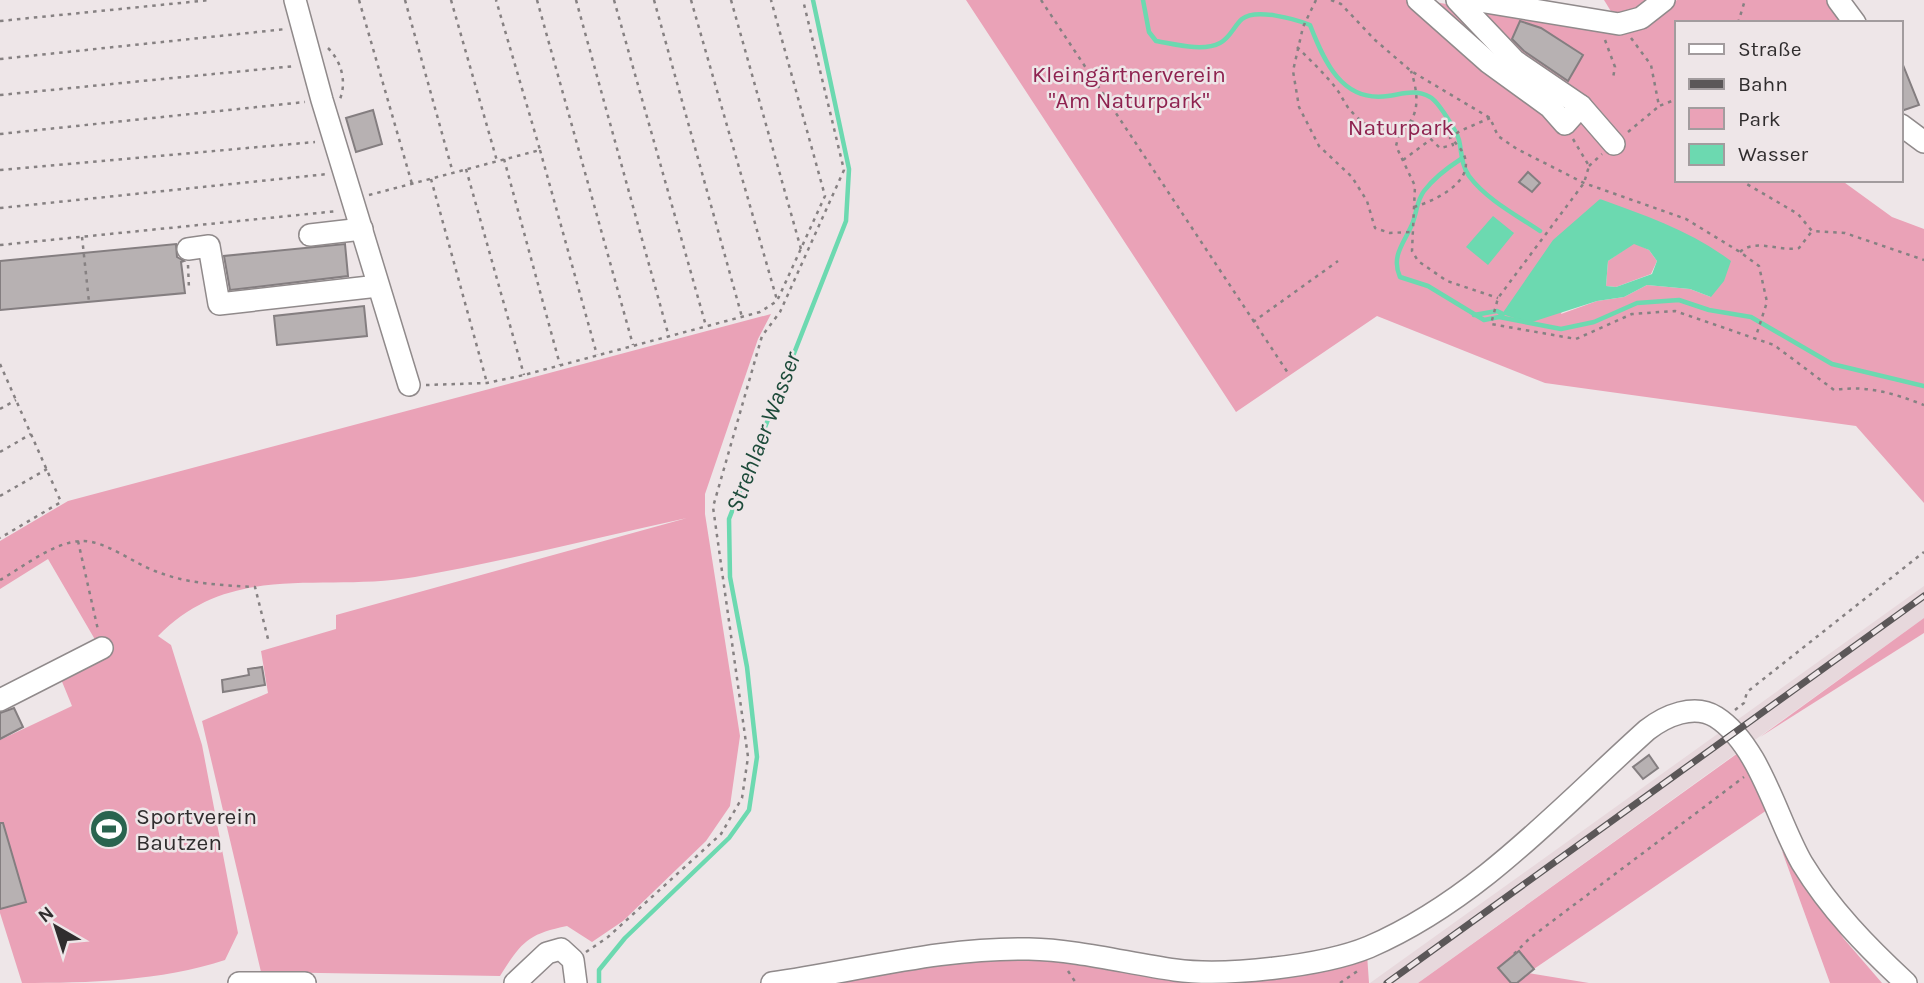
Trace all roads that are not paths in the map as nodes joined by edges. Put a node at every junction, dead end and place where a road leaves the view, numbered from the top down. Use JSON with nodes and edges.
{"nodes":[{"id":1,"x":295,"y":0,"type":"edge"},
{"id":2,"x":1418,"y":0,"type":"edge"},
{"id":3,"x":1457,"y":0,"type":"edge"},
{"id":4,"x":1473,"y":0,"type":"edge"},
{"id":5,"x":1664,"y":0,"type":"edge"},
{"id":6,"x":1838,"y":0,"type":"edge"},
{"id":7,"x":1854,"y":21,"type":"edge"},
{"id":8,"x":1581,"y":106,"type":"junction"},
{"id":9,"x":1903,"y":126,"type":"edge"},
{"id":10,"x":1924,"y":142,"type":"edge"},
{"id":11,"x":1614,"y":144,"type":"road end"},
{"id":12,"x":357,"y":213,"type":"junction"},
{"id":13,"x":310,"y":235,"type":"dead end"},
{"id":14,"x":188,"y":249,"type":"dead end"},
{"id":15,"x":378,"y":286,"type":"junction"},
{"id":16,"x":409,"y":385,"type":"road end"},
{"id":17,"x":102,"y":648,"type":"road end"},
{"id":18,"x":0,"y":700,"type":"edge"},
{"id":19,"x":882,"y":974,"type":"edge"},
{"id":20,"x":239,"y":983,"type":"edge"},
{"id":21,"x":304,"y":983,"type":"edge"},
{"id":22,"x":515,"y":983,"type":"edge"},
{"id":23,"x":576,"y":983,"type":"edge"},
{"id":24,"x":772,"y":983,"type":"edge"},
{"id":25,"x":1906,"y":983,"type":"edge"}],
"edges":[{"from":1,"to":12,"type":"street"},
{"from":2,"to":8,"type":"street"},
{"from":3,"to":8,"type":"street"},
{"from":4,"to":5,"type":"street"},
{"from":6,"to":7,"type":"street"},
{"from":8,"to":11,"type":"street"},
{"from":9,"to":10,"type":"street"},
{"from":12,"to":13,"type":"street"},
{"from":12,"to":15,"type":"street"},
{"from":14,"to":15,"type":"street"},
{"from":15,"to":16,"type":"street"},
{"from":17,"to":18,"type":"street"},
{"from":19,"to":24,"type":"street"},
{"from":19,"to":25,"type":"street"},
{"from":20,"to":21,"type":"street"},
{"from":22,"to":23,"type":"street"}]}
